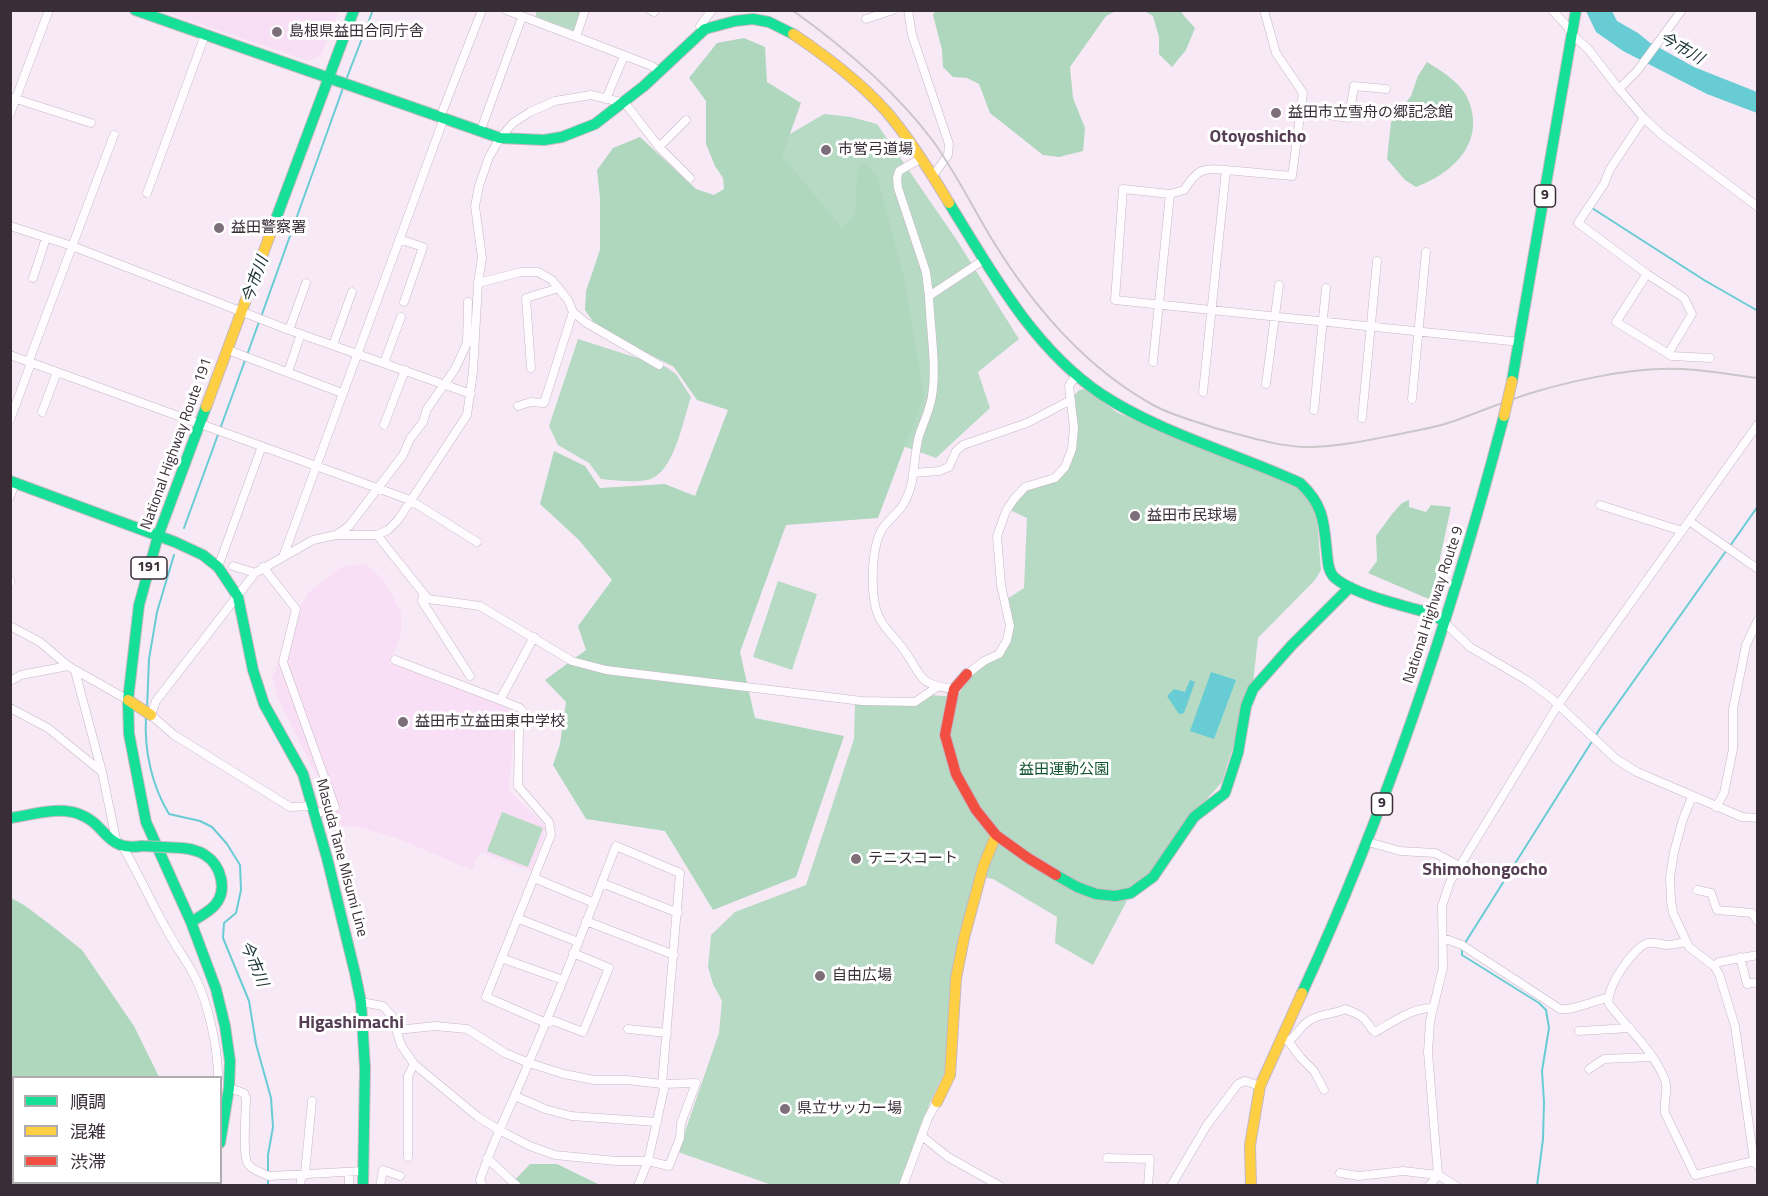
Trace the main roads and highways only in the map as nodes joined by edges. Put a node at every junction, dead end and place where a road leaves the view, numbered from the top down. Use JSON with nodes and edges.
{"nodes":[{"id":1,"x":135,"y":10,"type":"edge"},
{"id":2,"x":354,"y":10,"type":"edge"},
{"id":3,"x":1576,"y":10,"type":"edge"},
{"id":4,"x":329,"y":80,"type":"junction"},
{"id":5,"x":13,"y":482,"type":"edge"},
{"id":6,"x":158,"y":536,"type":"junction"},
{"id":7,"x":1350,"y":587,"type":"junction"},
{"id":8,"x":1444,"y":622,"type":"junction"},
{"id":9,"x":967,"y":674,"type":"road end"},
{"id":10,"x":128,"y":700,"type":"junction"},
{"id":11,"x":151,"y":715,"type":"road end"},
{"id":12,"x":10,"y":818,"type":"edge"},
{"id":13,"x":996,"y":835,"type":"junction"},
{"id":14,"x":191,"y":922,"type":"junction"},
{"id":15,"x":937,"y":1102,"type":"road end"},
{"id":16,"x":222,"y":1131,"type":"edge"},
{"id":17,"x":363,"y":1185,"type":"edge"},
{"id":18,"x":1251,"y":1185,"type":"edge"}],
"edges":[{"from":1,"to":4,"type":"main road"},
{"from":2,"to":4,"type":"main road","name":"National Highway Route 191","number":"191"},
{"from":3,"to":8,"type":"main road","name":"National Highway Route 9","number":"9","bridge":true},
{"from":4,"to":6,"type":"main road","name":"National Highway Route 191","number":"191"},
{"from":4,"to":7,"type":"main road"},
{"from":5,"to":6,"type":"main road","name":"Masuda Tane Misumi Line"},
{"from":6,"to":10,"type":"main road","name":"National Highway Route 191","number":"191"},
{"from":6,"to":17,"type":"main road","name":"Masuda Tane Misumi Line"},
{"from":7,"to":8,"type":"main road"},
{"from":7,"to":13,"type":"main road"},
{"from":8,"to":18,"type":"main road","name":"National Highway Route 9","number":"9"},
{"from":9,"to":13,"type":"main road"},
{"from":10,"to":11,"type":"main road"},
{"from":10,"to":14,"type":"main road","name":"National Highway Route 191","number":"191"},
{"from":12,"to":14,"type":"main road","bridge":true},
{"from":13,"to":15,"type":"main road"},
{"from":14,"to":16,"type":"main road","name":"National Highway Route 191","number":"191"}]}
